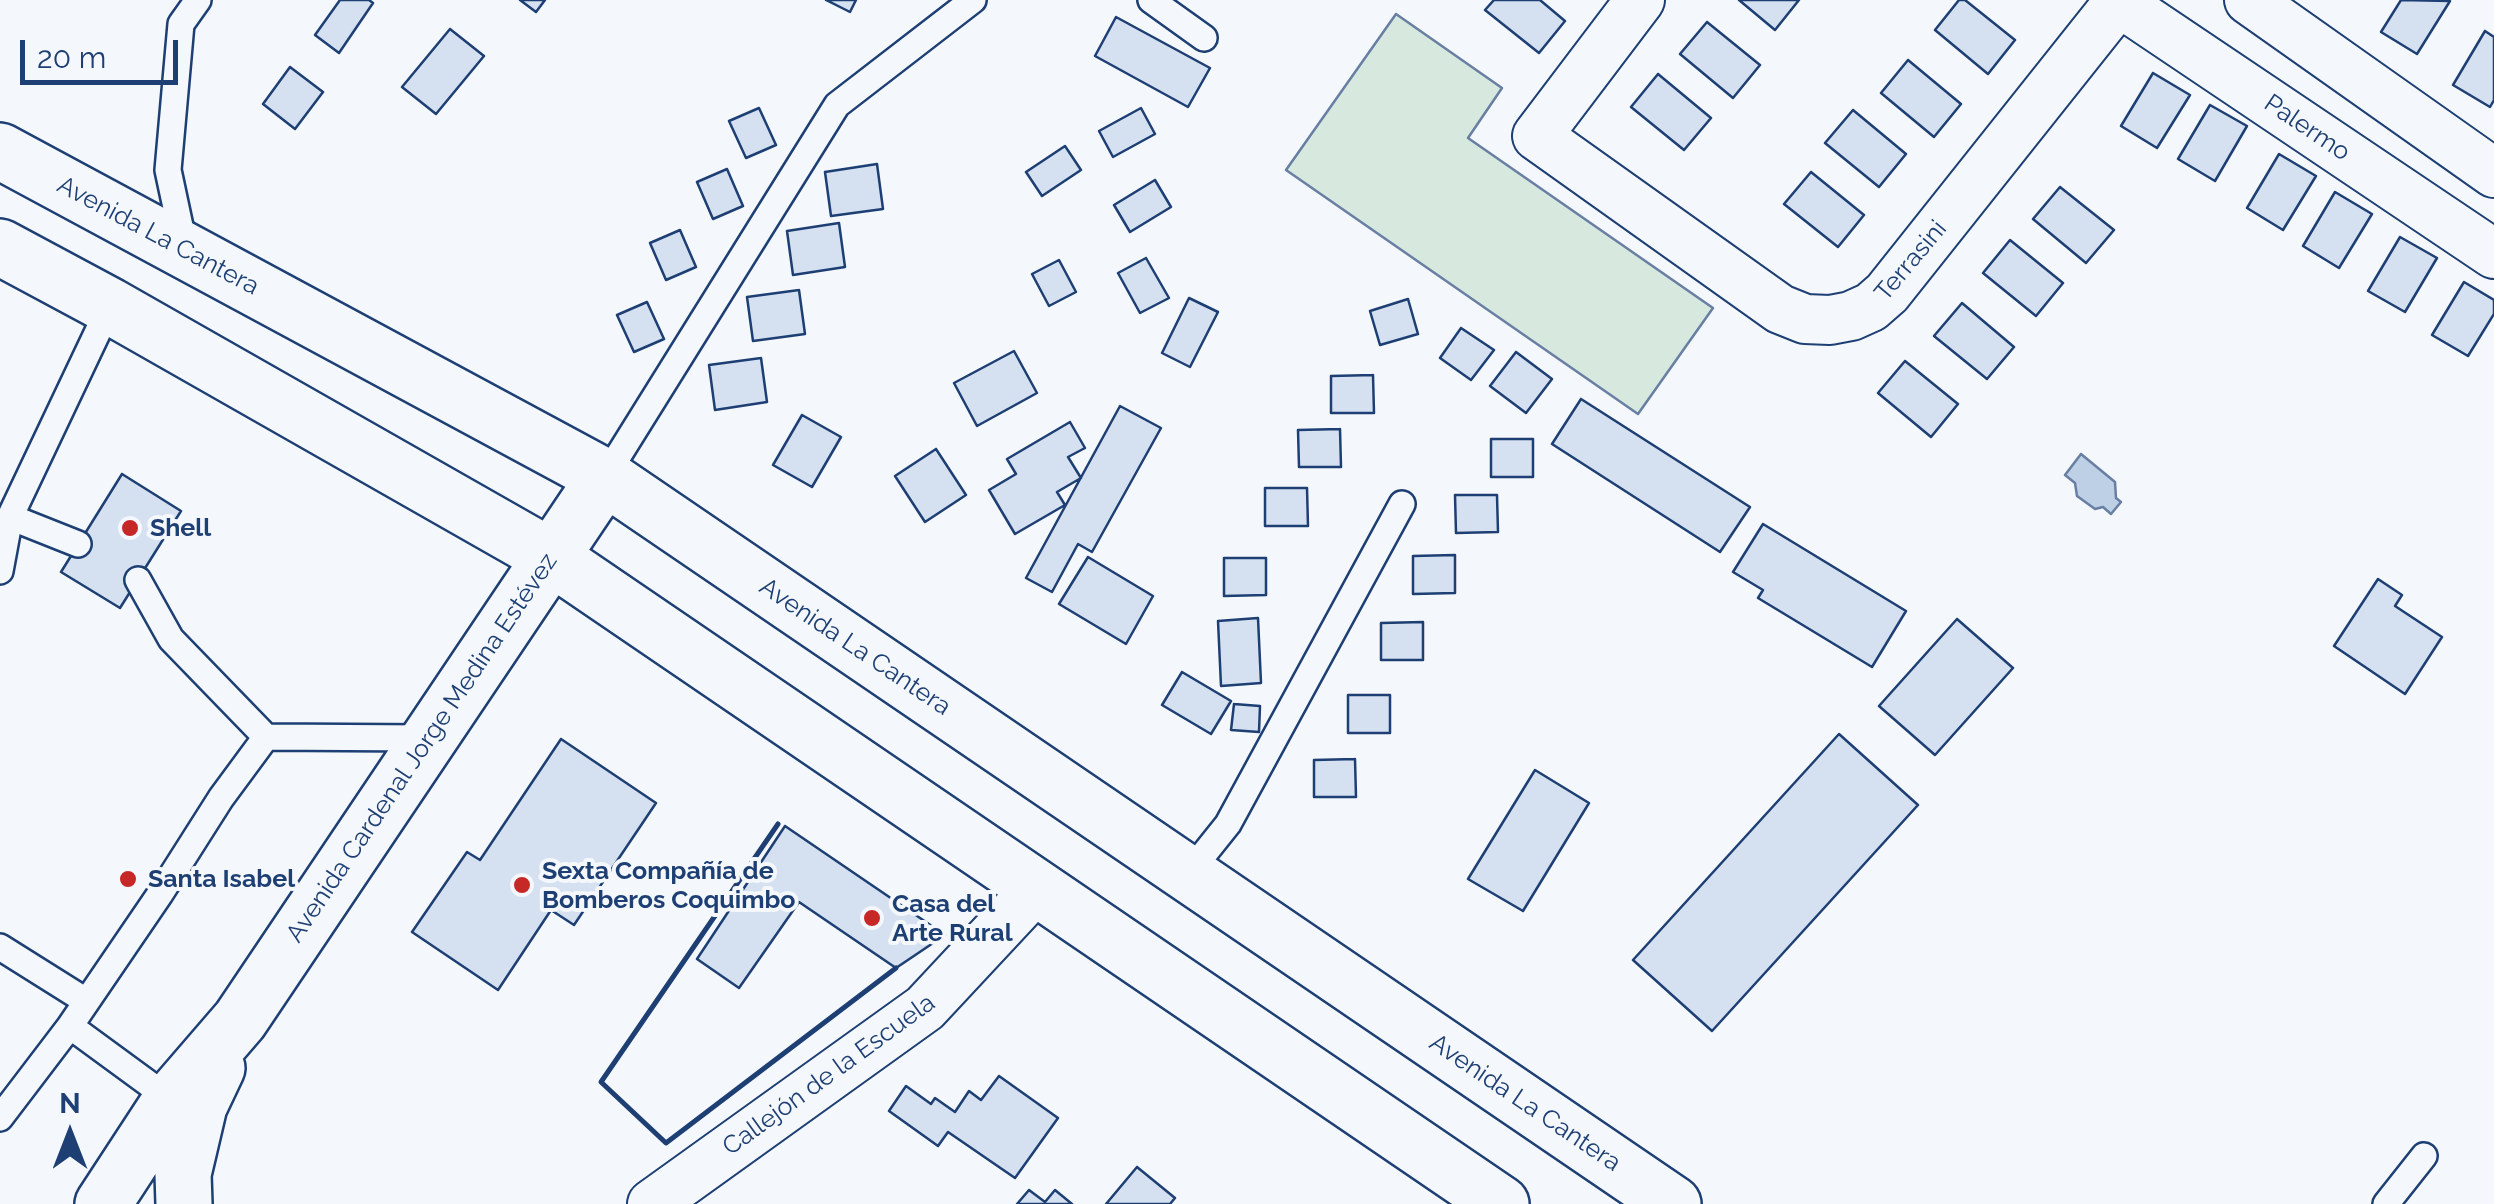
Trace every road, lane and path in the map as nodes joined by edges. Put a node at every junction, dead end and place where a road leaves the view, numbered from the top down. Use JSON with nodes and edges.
{"nodes":[{"id":1,"x":198,"y":0,"type":"edge"},
{"id":2,"x":973,"y":0,"type":"edge"},
{"id":3,"x":1150,"y":0,"type":"edge"},
{"id":4,"x":1640,"y":0,"type":"edge"},
{"id":5,"x":2249,"y":0,"type":"edge"},
{"id":6,"x":2120,"y":1,"type":"edge"},
{"id":7,"x":1204,"y":38,"type":"dead end"},
{"id":8,"x":0,"y":151,"type":"edge"},
{"id":9,"x":2494,"y":173,"type":"edge"},
{"id":10,"x":0,"y":247,"type":"edge"},
{"id":11,"x":184,"y":250,"type":"junction"},
{"id":12,"x":2494,"y":254,"type":"edge"},
{"id":13,"x":110,"y":306,"type":"junction"},
{"id":14,"x":605,"y":477,"type":"junction"},
{"id":15,"x":1402,"y":504,"type":"dead end"},
{"id":16,"x":10,"y":517,"type":"junction"},
{"id":17,"x":78,"y":544,"type":"dead end"},
{"id":18,"x":551,"y":556,"type":"junction"},
{"id":19,"x":0,"y":571,"type":"edge"},
{"id":20,"x":138,"y":580,"type":"dead end"},
{"id":21,"x":266,"y":737,"type":"junction"},
{"id":22,"x":429,"y":738,"type":"junction"},
{"id":23,"x":1188,"y":874,"type":"junction"},
{"id":24,"x":1036,"y":890,"type":"junction"},
{"id":25,"x":0,"y":947,"type":"edge"},
{"id":26,"x":86,"y":1001,"type":"junction"},
{"id":27,"x":240,"y":1020,"type":"junction"},
{"id":28,"x":70,"y":1026,"type":"junction"},
{"id":29,"x":171,"y":1100,"type":"junction"},
{"id":30,"x":0,"y":1118,"type":"edge"},
{"id":31,"x":2424,"y":1156,"type":"dead end"},
{"id":32,"x":1497,"y":1203,"type":"edge"},
{"id":33,"x":103,"y":1204,"type":"edge"},
{"id":34,"x":184,"y":1204,"type":"edge"},
{"id":35,"x":652,"y":1204,"type":"edge"},
{"id":36,"x":1673,"y":1204,"type":"edge"},
{"id":37,"x":2386,"y":1204,"type":"edge"}],
"edges":[{"from":1,"to":11,"type":"lane"},
{"from":2,"to":14,"type":"lane"},
{"from":3,"to":7,"type":"lane"},
{"from":4,"to":6,"type":"street","name":"Terrasini"},
{"from":5,"to":9,"type":"street"},
{"from":6,"to":12,"type":"street","name":"Palermo"},
{"from":8,"to":11,"type":"main road","name":"Avenida La Cantera"},
{"from":10,"to":13,"type":"main road"},
{"from":11,"to":14,"type":"main road","name":"Avenida La Cantera"},
{"from":13,"to":16,"type":"lane"},
{"from":13,"to":18,"type":"main road"},
{"from":14,"to":18,"type":"main road","name":"Avenida Cardenal Jorge Medina Estévez"},
{"from":14,"to":23,"type":"main road","name":"Avenida La Cantera"},
{"from":15,"to":23,"type":"lane"},
{"from":16,"to":17,"type":"lane"},
{"from":16,"to":19,"type":"lane"},
{"from":18,"to":22,"type":"main road","name":"Avenida Cardenal Jorge Medina Estévez"},
{"from":18,"to":24,"type":"main road"},
{"from":20,"to":21,"type":"lane"},
{"from":21,"to":22,"type":"lane"},
{"from":21,"to":26,"type":"lane"},
{"from":22,"to":27,"type":"main road","name":"Avenida Cardenal Jorge Medina Estévez"},
{"from":23,"to":36,"type":"main road","name":"Avenida La Cantera"},
{"from":24,"to":32,"type":"main road"},
{"from":24,"to":35,"type":"street","name":"Callejón de la Escuela"},
{"from":25,"to":26,"type":"lane"},
{"from":26,"to":28,"type":"lane"},
{"from":27,"to":29,"type":"main road","name":"Avenida Cardenal Jorge Medina Estévez"},
{"from":27,"to":34,"type":"main road","name":"Avenida Cardenal Jorge Medina Estévez"},
{"from":28,"to":29,"type":"lane"},
{"from":28,"to":30,"type":"lane"},
{"from":29,"to":33,"type":"main road","name":"Avenida Cardenal Jorge Medina Estévez"},
{"from":31,"to":37,"type":"lane"}]}
